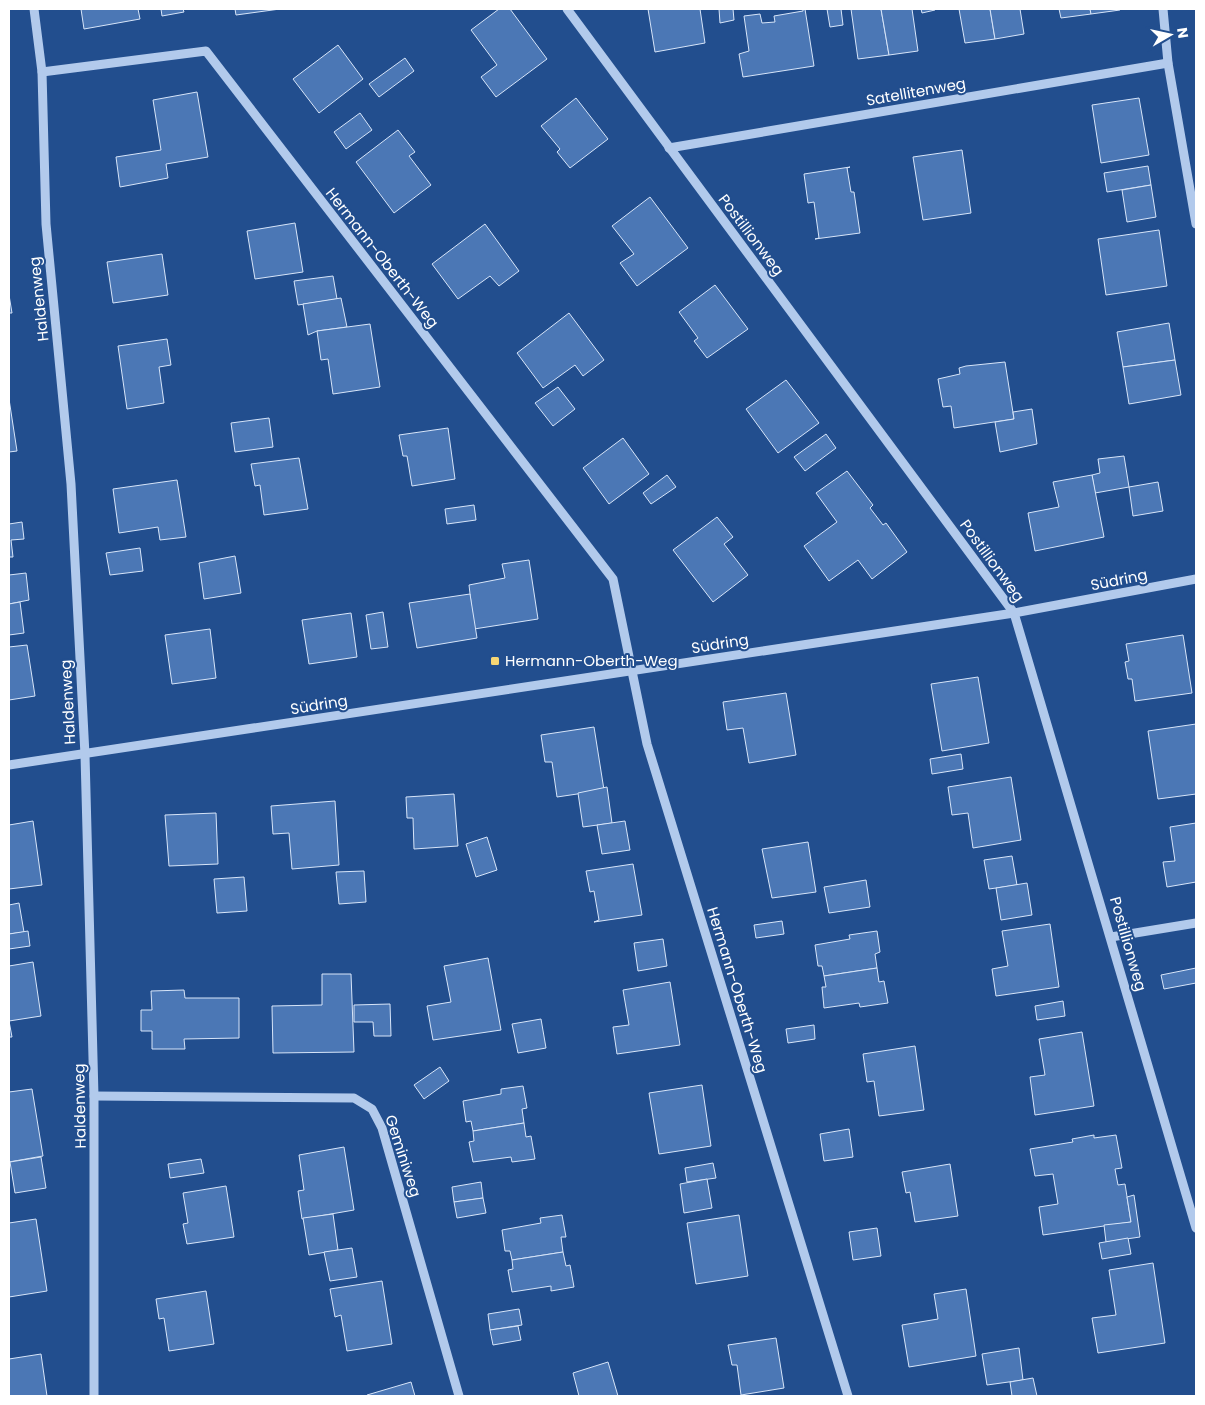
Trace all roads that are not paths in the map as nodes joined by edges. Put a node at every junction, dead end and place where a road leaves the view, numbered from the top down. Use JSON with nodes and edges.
{"nodes":[{"id":1,"x":34,"y":9,"type":"edge"},
{"id":2,"x":567,"y":9,"type":"edge"},
{"id":3,"x":1163,"y":9,"type":"edge"},
{"id":4,"x":1168,"y":63,"type":"junction"},
{"id":5,"x":42,"y":72,"type":"junction"},
{"id":6,"x":669,"y":148,"type":"junction"},
{"id":7,"x":1196,"y":224,"type":"edge"},
{"id":8,"x":1196,"y":579,"type":"edge"},
{"id":9,"x":1014,"y":613,"type":"junction"},
{"id":10,"x":634,"y":671,"type":"junction"},
{"id":11,"x":85,"y":755,"type":"junction"},
{"id":12,"x":9,"y":765,"type":"edge"},
{"id":13,"x":1196,"y":923,"type":"edge"},
{"id":14,"x":1111,"y":937,"type":"junction"},
{"id":15,"x":94,"y":1096,"type":"junction"},
{"id":16,"x":1196,"y":1228,"type":"edge"},
{"id":17,"x":94,"y":1396,"type":"edge"},
{"id":18,"x":459,"y":1396,"type":"edge"},
{"id":19,"x":848,"y":1396,"type":"edge"}],
"edges":[{"from":1,"to":5,"type":"street","name":"Haldenweg"},
{"from":2,"to":6,"type":"street","name":"Postillionweg"},
{"from":3,"to":4,"type":"street"},
{"from":4,"to":6,"type":"street","name":"Satellitenweg"},
{"from":4,"to":7,"type":"street"},
{"from":5,"to":10,"type":"street","name":"Hermann-Oberth-Weg"},
{"from":5,"to":11,"type":"street","name":"Haldenweg"},
{"from":6,"to":9,"type":"street","name":"Postillionweg"},
{"from":8,"to":9,"type":"street","name":"Südring"},
{"from":9,"to":10,"type":"street","name":"Südring"},
{"from":9,"to":14,"type":"street","name":"Postillionweg"},
{"from":10,"to":11,"type":"street","name":"Südring"},
{"from":10,"to":19,"type":"street","name":"Hermann-Oberth-Weg"},
{"from":11,"to":12,"type":"street","name":"Südring"},
{"from":11,"to":15,"type":"street","name":"Haldenweg"},
{"from":13,"to":14,"type":"street"},
{"from":14,"to":16,"type":"street","name":"Postillionweg"},
{"from":15,"to":17,"type":"street","name":"Haldenweg"},
{"from":15,"to":18,"type":"street","name":"Geminiweg"}]}
